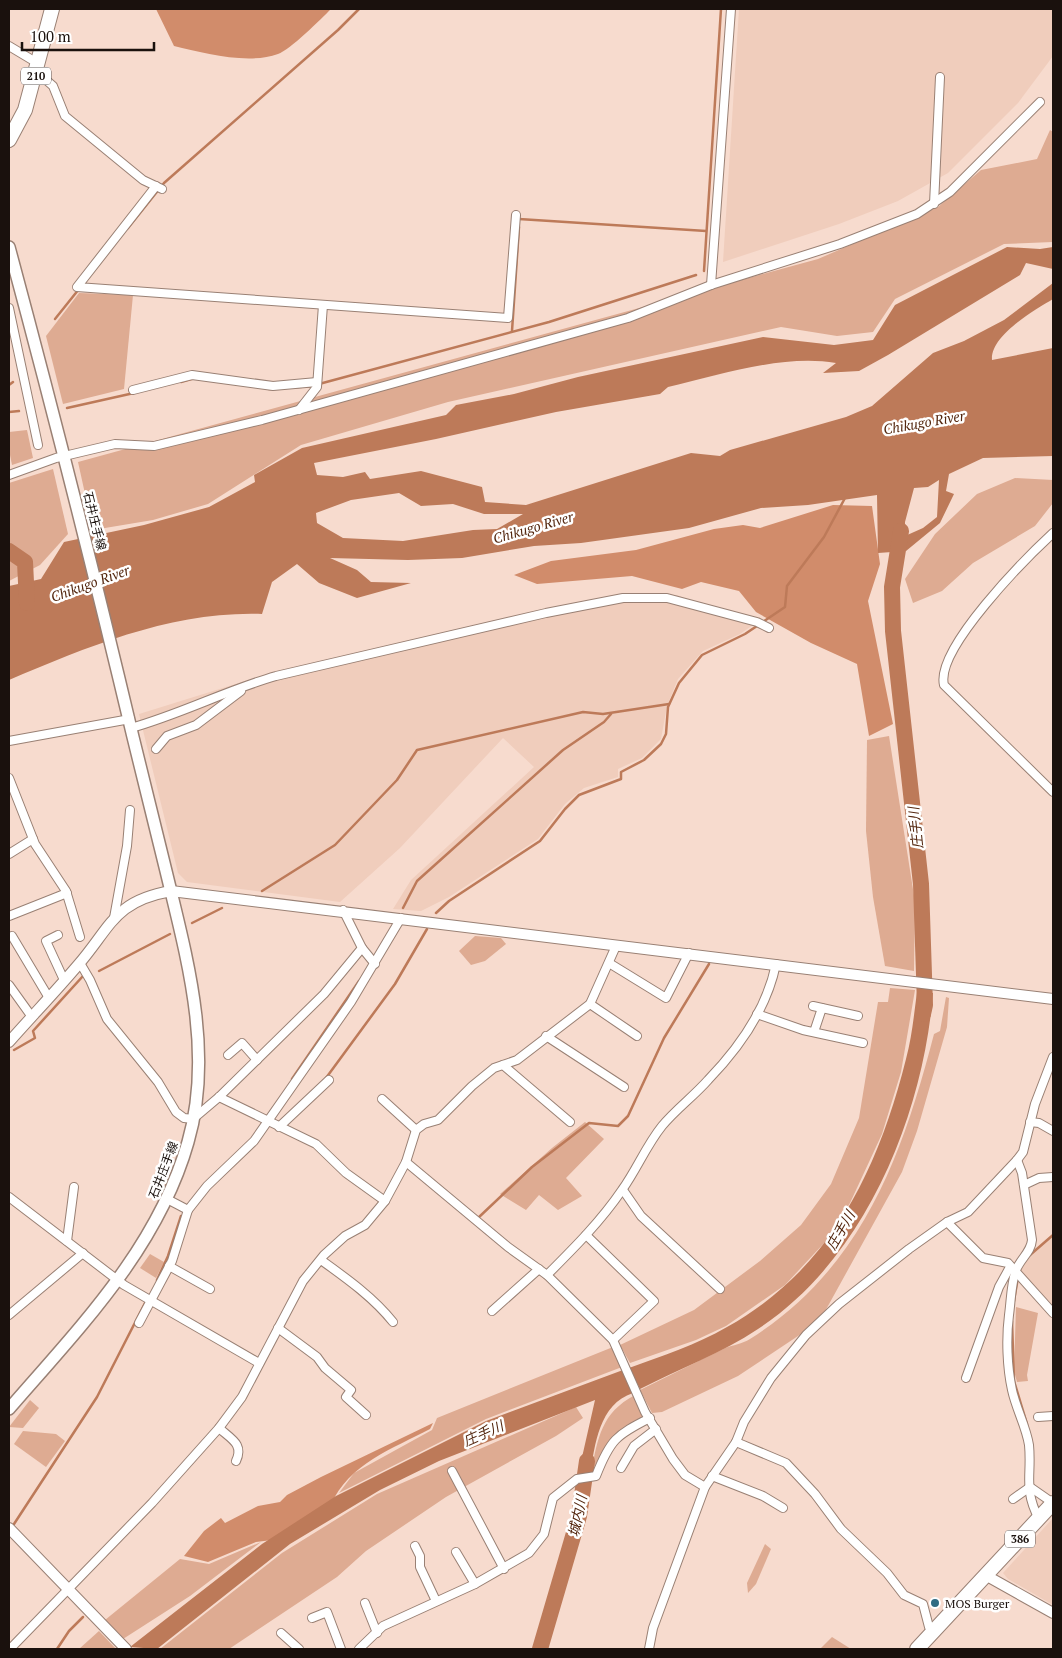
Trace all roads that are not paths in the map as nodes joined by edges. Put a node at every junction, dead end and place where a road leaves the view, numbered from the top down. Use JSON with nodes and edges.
{"nodes":[{"id":1,"x":52,"y":9,"type":"edge"},
{"id":2,"x":730,"y":9,"type":"edge"},
{"id":3,"x":10,"y":49,"type":"edge"},
{"id":4,"x":38,"y":68,"type":"junction"},
{"id":5,"x":940,"y":77,"type":"dead end"},
{"id":6,"x":1040,"y":102,"type":"dead end"},
{"id":7,"x":11,"y":135,"type":"edge"},
{"id":8,"x":934,"y":204,"type":"junction"},
{"id":9,"x":516,"y":215,"type":"dead end"},
{"id":10,"x":9,"y":247,"type":"edge"},
{"id":11,"x":711,"y":285,"type":"junction"},
{"id":12,"x":322,"y":304,"type":"junction"},
{"id":13,"x":9,"y":308,"type":"edge"},
{"id":14,"x":317,"y":385,"type":"junction"},
{"id":15,"x":133,"y":390,"type":"dead end"},
{"id":16,"x":299,"y":410,"type":"junction"},
{"id":17,"x":38,"y":445,"type":"dead end"},
{"id":18,"x":66,"y":462,"type":"junction"},
{"id":19,"x":9,"y":475,"type":"edge"},
{"id":20,"x":1053,"y":533,"type":"edge"},
{"id":21,"x":769,"y":628,"type":"dead end"},
{"id":22,"x":251,"y":684,"type":"junction"},
{"id":23,"x":130,"y":719,"type":"junction"},
{"id":24,"x":9,"y":741,"type":"edge"},
{"id":25,"x":156,"y":749,"type":"dead end"},
{"id":26,"x":9,"y":778,"type":"edge"},
{"id":27,"x":1053,"y":792,"type":"edge"},
{"id":28,"x":130,"y":810,"type":"dead end"},
{"id":29,"x":33,"y":838,"type":"junction"},
{"id":30,"x":9,"y":854,"type":"edge"},
{"id":31,"x":171,"y":891,"type":"junction"},
{"id":32,"x":67,"y":893,"type":"junction"},
{"id":33,"x":343,"y":910,"type":"junction"},
{"id":34,"x":9,"y":916,"type":"edge"},
{"id":35,"x":114,"y":918,"type":"junction"},
{"id":36,"x":401,"y":918,"type":"junction"},
{"id":37,"x":58,"y":935,"type":"dead end"},
{"id":38,"x":12,"y":936,"type":"dead end"},
{"id":39,"x":80,"y":937,"type":"dead end"},
{"id":40,"x":616,"y":946,"type":"junction"},
{"id":41,"x":362,"y":948,"type":"junction"},
{"id":42,"x":689,"y":953,"type":"junction"},
{"id":43,"x":373,"y":961,"type":"junction"},
{"id":44,"x":80,"y":963,"type":"junction"},
{"id":45,"x":609,"y":963,"type":"junction"},
{"id":46,"x":776,"y":964,"type":"junction"},
{"id":47,"x":64,"y":980,"type":"junction"},
{"id":48,"x":9,"y":985,"type":"edge"},
{"id":49,"x":49,"y":998,"type":"junction"},
{"id":50,"x":1053,"y":999,"type":"edge"},
{"id":51,"x":590,"y":1004,"type":"junction"},
{"id":52,"x":813,"y":1006,"type":"dead end"},
{"id":53,"x":822,"y":1008,"type":"junction"},
{"id":54,"x":757,"y":1014,"type":"junction"},
{"id":55,"x":858,"y":1016,"type":"dead end"},
{"id":56,"x":32,"y":1017,"type":"junction"},
{"id":57,"x":814,"y":1032,"type":"junction"},
{"id":58,"x":546,"y":1036,"type":"junction"},
{"id":59,"x":637,"y":1036,"type":"dead end"},
{"id":60,"x":9,"y":1042,"type":"edge"},
{"id":61,"x":863,"y":1043,"type":"dead end"},
{"id":62,"x":228,"y":1056,"type":"dead end"},
{"id":63,"x":1053,"y":1057,"type":"edge"},
{"id":64,"x":257,"y":1060,"type":"junction"},
{"id":65,"x":503,"y":1065,"type":"junction"},
{"id":66,"x":1046,"y":1077,"type":"junction"},
{"id":67,"x":329,"y":1080,"type":"dead end"},
{"id":68,"x":1053,"y":1081,"type":"edge"},
{"id":69,"x":624,"y":1088,"type":"dead end"},
{"id":70,"x":219,"y":1097,"type":"junction"},
{"id":71,"x":382,"y":1099,"type":"dead end"},
{"id":72,"x":193,"y":1119,"type":"junction"},
{"id":73,"x":267,"y":1122,"type":"junction"},
{"id":74,"x":570,"y":1122,"type":"dead end"},
{"id":75,"x":1030,"y":1122,"type":"junction"},
{"id":76,"x":279,"y":1128,"type":"junction"},
{"id":77,"x":416,"y":1130,"type":"junction"},
{"id":78,"x":1053,"y":1131,"type":"edge"},
{"id":79,"x":1017,"y":1160,"type":"junction"},
{"id":80,"x":406,"y":1162,"type":"junction"},
{"id":81,"x":1053,"y":1177,"type":"edge"},
{"id":82,"x":1024,"y":1185,"type":"junction"},
{"id":83,"x":74,"y":1187,"type":"dead end"},
{"id":84,"x":622,"y":1190,"type":"junction"},
{"id":85,"x":9,"y":1197,"type":"edge"},
{"id":86,"x":167,"y":1199,"type":"junction"},
{"id":87,"x":385,"y":1201,"type":"junction"},
{"id":88,"x":188,"y":1210,"type":"junction"},
{"id":89,"x":947,"y":1222,"type":"junction"},
{"id":90,"x":586,"y":1235,"type":"junction"},
{"id":91,"x":67,"y":1241,"type":"junction"},
{"id":92,"x":83,"y":1253,"type":"junction"},
{"id":93,"x":320,"y":1260,"type":"junction"},
{"id":94,"x":170,"y":1266,"type":"junction"},
{"id":95,"x":539,"y":1270,"type":"junction"},
{"id":96,"x":1015,"y":1273,"type":"junction"},
{"id":97,"x":547,"y":1275,"type":"junction"},
{"id":98,"x":118,"y":1281,"type":"junction"},
{"id":99,"x":210,"y":1289,"type":"dead end"},
{"id":100,"x":720,"y":1289,"type":"dead end"},
{"id":101,"x":152,"y":1301,"type":"junction"},
{"id":102,"x":492,"y":1310,"type":"dead end"},
{"id":103,"x":1053,"y":1313,"type":"edge"},
{"id":104,"x":9,"y":1315,"type":"edge"},
{"id":105,"x":393,"y":1322,"type":"dead end"},
{"id":106,"x":139,"y":1324,"type":"dead end"},
{"id":107,"x":278,"y":1328,"type":"junction"},
{"id":108,"x":614,"y":1340,"type":"junction"},
{"id":109,"x":259,"y":1363,"type":"junction"},
{"id":110,"x":966,"y":1378,"type":"dead end"},
{"id":111,"x":9,"y":1409,"type":"edge"},
{"id":112,"x":366,"y":1415,"type":"dead end"},
{"id":113,"x":647,"y":1415,"type":"junction"},
{"id":114,"x":1053,"y":1416,"type":"edge"},
{"id":115,"x":1038,"y":1417,"type":"dead end"},
{"id":116,"x":219,"y":1428,"type":"junction"},
{"id":117,"x":656,"y":1429,"type":"junction"},
{"id":118,"x":736,"y":1442,"type":"junction"},
{"id":119,"x":236,"y":1461,"type":"dead end"},
{"id":120,"x":621,"y":1468,"type":"dead end"},
{"id":121,"x":452,"y":1471,"type":"dead end"},
{"id":122,"x":712,"y":1476,"type":"junction"},
{"id":123,"x":705,"y":1487,"type":"junction"},
{"id":124,"x":1030,"y":1488,"type":"junction"},
{"id":125,"x":1013,"y":1499,"type":"dead end"},
{"id":126,"x":1053,"y":1503,"type":"edge"},
{"id":127,"x":783,"y":1508,"type":"dead end"},
{"id":128,"x":1039,"y":1519,"type":"junction"},
{"id":129,"x":9,"y":1528,"type":"edge"},
{"id":130,"x":415,"y":1546,"type":"dead end"},
{"id":131,"x":456,"y":1552,"type":"dead end"},
{"id":132,"x":504,"y":1569,"type":"junction"},
{"id":133,"x":987,"y":1576,"type":"junction"},
{"id":134,"x":475,"y":1584,"type":"junction"},
{"id":135,"x":69,"y":1590,"type":"junction"},
{"id":136,"x":436,"y":1601,"type":"junction"},
{"id":137,"x":365,"y":1603,"type":"dead end"},
{"id":138,"x":1053,"y":1613,"type":"edge"},
{"id":139,"x":312,"y":1618,"type":"dead end"},
{"id":140,"x":933,"y":1632,"type":"junction"},
{"id":141,"x":281,"y":1633,"type":"dead end"},
{"id":142,"x":377,"y":1633,"type":"junction"},
{"id":143,"x":10,"y":1649,"type":"edge"},
{"id":144,"x":126,"y":1649,"type":"edge"},
{"id":145,"x":299,"y":1649,"type":"edge"},
{"id":146,"x":341,"y":1649,"type":"edge"},
{"id":147,"x":359,"y":1649,"type":"edge"},
{"id":148,"x":649,"y":1649,"type":"edge"},
{"id":149,"x":917,"y":1649,"type":"edge"}],
"edges":[{"from":1,"to":4,"type":"highway","number":"210"},
{"from":2,"to":11,"type":"street"},
{"from":3,"to":4,"type":"street"},
{"from":4,"to":7,"type":"highway","number":"210"},
{"from":4,"to":12,"type":"street"},
{"from":5,"to":8,"type":"street"},
{"from":6,"to":8,"type":"street"},
{"from":8,"to":11,"type":"street"},
{"from":9,"to":12,"type":"street"},
{"from":10,"to":18,"type":"main road","name":"石井庄手線"},
{"from":11,"to":16,"type":"street"},
{"from":12,"to":14,"type":"street"},
{"from":13,"to":17,"type":"street"},
{"from":14,"to":15,"type":"street"},
{"from":14,"to":16,"type":"street"},
{"from":16,"to":18,"type":"street"},
{"from":18,"to":19,"type":"street"},
{"from":18,"to":23,"type":"main road","name":"石井庄手線"},
{"from":20,"to":27,"type":"street"},
{"from":21,"to":22,"type":"street"},
{"from":22,"to":23,"type":"street"},
{"from":22,"to":25,"type":"street"},
{"from":23,"to":24,"type":"street"},
{"from":23,"to":31,"type":"main road","name":"石井庄手線"},
{"from":26,"to":29,"type":"street"},
{"from":28,"to":35,"type":"street"},
{"from":29,"to":30,"type":"street"},
{"from":29,"to":32,"type":"street"},
{"from":31,"to":33,"type":"street"},
{"from":31,"to":35,"type":"street"},
{"from":31,"to":72,"type":"main road","name":"石井庄手線"},
{"from":32,"to":34,"type":"street"},
{"from":32,"to":39,"type":"street"},
{"from":33,"to":36,"type":"street"},
{"from":33,"to":41,"type":"street"},
{"from":35,"to":44,"type":"street"},
{"from":36,"to":40,"type":"street"},
{"from":36,"to":43,"type":"street"},
{"from":37,"to":47,"type":"street"},
{"from":38,"to":49,"type":"street"},
{"from":40,"to":42,"type":"street"},
{"from":40,"to":45,"type":"street"},
{"from":41,"to":43,"type":"street"},
{"from":41,"to":64,"type":"street"},
{"from":42,"to":45,"type":"street"},
{"from":42,"to":46,"type":"street"},
{"from":43,"to":73,"type":"street"},
{"from":44,"to":47,"type":"street"},
{"from":44,"to":72,"type":"street"},
{"from":45,"to":51,"type":"street"},
{"from":46,"to":50,"type":"street"},
{"from":46,"to":54,"type":"street"},
{"from":47,"to":49,"type":"street"},
{"from":48,"to":56,"type":"street"},
{"from":49,"to":56,"type":"street"},
{"from":51,"to":58,"type":"street"},
{"from":51,"to":59,"type":"street"},
{"from":52,"to":53,"type":"street"},
{"from":53,"to":55,"type":"street"},
{"from":53,"to":57,"type":"street"},
{"from":54,"to":57,"type":"street"},
{"from":54,"to":84,"type":"street"},
{"from":56,"to":60,"type":"street"},
{"from":57,"to":61,"type":"street"},
{"from":58,"to":65,"type":"street"},
{"from":58,"to":69,"type":"street"},
{"from":62,"to":64,"type":"street"},
{"from":63,"to":66,"type":"street"},
{"from":64,"to":70,"type":"street"},
{"from":65,"to":74,"type":"street"},
{"from":65,"to":77,"type":"street"},
{"from":66,"to":68,"type":"street"},
{"from":66,"to":75,"type":"street"},
{"from":67,"to":76,"type":"street"},
{"from":70,"to":72,"type":"street"},
{"from":70,"to":73,"type":"street"},
{"from":71,"to":77,"type":"street"},
{"from":72,"to":86,"type":"main road","name":"石井庄手線"},
{"from":73,"to":76,"type":"street"},
{"from":73,"to":88,"type":"street"},
{"from":75,"to":78,"type":"street"},
{"from":75,"to":79,"type":"street"},
{"from":76,"to":87,"type":"street"},
{"from":77,"to":80,"type":"street"},
{"from":79,"to":82,"type":"street"},
{"from":79,"to":89,"type":"street"},
{"from":80,"to":87,"type":"street"},
{"from":80,"to":95,"type":"street"},
{"from":81,"to":82,"type":"street"},
{"from":82,"to":96,"type":"street"},
{"from":83,"to":91,"type":"street"},
{"from":84,"to":90,"type":"street"},
{"from":84,"to":100,"type":"street"},
{"from":85,"to":91,"type":"street"},
{"from":86,"to":88,"type":"street"},
{"from":86,"to":98,"type":"main road","name":"石井庄手線"},
{"from":87,"to":93,"type":"street"},
{"from":88,"to":94,"type":"street"},
{"from":89,"to":96,"type":"street"},
{"from":89,"to":118,"type":"street"},
{"from":90,"to":97,"type":"street"},
{"from":90,"to":108,"type":"street"},
{"from":91,"to":92,"type":"street"},
{"from":92,"to":98,"type":"street"},
{"from":92,"to":104,"type":"street"},
{"from":93,"to":105,"type":"street"},
{"from":93,"to":107,"type":"street"},
{"from":94,"to":99,"type":"street"},
{"from":94,"to":101,"type":"street"},
{"from":95,"to":97,"type":"street"},
{"from":95,"to":102,"type":"street"},
{"from":96,"to":103,"type":"street"},
{"from":96,"to":110,"type":"street"},
{"from":96,"to":124,"type":"street"},
{"from":97,"to":108,"type":"street"},
{"from":98,"to":101,"type":"street"},
{"from":98,"to":111,"type":"main road","name":"石井庄手線"},
{"from":101,"to":106,"type":"street"},
{"from":101,"to":109,"type":"street"},
{"from":107,"to":109,"type":"street"},
{"from":107,"to":112,"type":"street"},
{"from":108,"to":113,"type":"street"},
{"from":109,"to":116,"type":"street"},
{"from":113,"to":117,"type":"street"},
{"from":113,"to":132,"type":"street"},
{"from":114,"to":115,"type":"street"},
{"from":116,"to":119,"type":"street"},
{"from":116,"to":135,"type":"street"},
{"from":117,"to":120,"type":"street"},
{"from":117,"to":123,"type":"street"},
{"from":118,"to":122,"type":"street"},
{"from":118,"to":140,"type":"street"},
{"from":121,"to":132,"type":"street"},
{"from":122,"to":123,"type":"street"},
{"from":122,"to":127,"type":"street"},
{"from":123,"to":148,"type":"street"},
{"from":124,"to":125,"type":"street"},
{"from":124,"to":126,"type":"street"},
{"from":124,"to":128,"type":"street"},
{"from":126,"to":128,"type":"highway","number":"386"},
{"from":128,"to":133,"type":"highway","number":"386"},
{"from":129,"to":135,"type":"street"},
{"from":130,"to":136,"type":"street"},
{"from":131,"to":134,"type":"street"},
{"from":132,"to":134,"type":"street"},
{"from":133,"to":138,"type":"street"},
{"from":133,"to":140,"type":"highway","number":"386"},
{"from":134,"to":136,"type":"street"},
{"from":135,"to":143,"type":"street"},
{"from":135,"to":144,"type":"street"},
{"from":136,"to":142,"type":"street"},
{"from":137,"to":142,"type":"street"},
{"from":139,"to":146,"type":"street"},
{"from":140,"to":149,"type":"highway","number":"386"},
{"from":141,"to":145,"type":"street"},
{"from":142,"to":147,"type":"street"}]}
